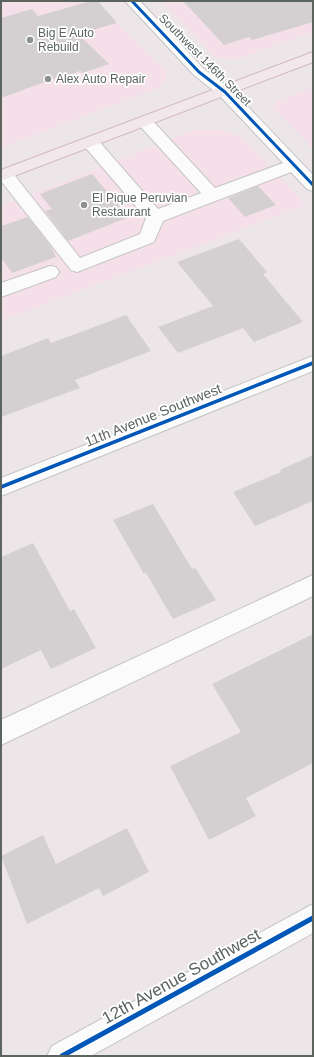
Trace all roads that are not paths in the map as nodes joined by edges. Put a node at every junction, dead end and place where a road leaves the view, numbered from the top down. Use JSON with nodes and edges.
{"nodes":[{"id":1,"x":132,"y":1,"type":"edge"},
{"id":2,"x":313,"y":57,"type":"edge"},
{"id":3,"x":225,"y":92,"type":"junction"},
{"id":4,"x":145,"y":122,"type":"junction"},
{"id":5,"x":91,"y":143,"type":"junction"},
{"id":6,"x":294,"y":165,"type":"junction"},
{"id":7,"x":3,"y":175,"type":"edge"},
{"id":8,"x":313,"y":186,"type":"edge"},
{"id":9,"x":212,"y":194,"type":"junction"},
{"id":10,"x":155,"y":216,"type":"junction"},
{"id":11,"x":50,"y":272,"type":"dead end"},
{"id":12,"x":3,"y":285,"type":"edge"},
{"id":13,"x":313,"y":363,"type":"edge"},
{"id":14,"x":1,"y":487,"type":"edge"},
{"id":15,"x":313,"y":585,"type":"edge"},
{"id":16,"x":1,"y":733,"type":"edge"},
{"id":17,"x":313,"y":918,"type":"edge"},
{"id":18,"x":62,"y":1056,"type":"edge"}],
"edges":[{"from":1,"to":3,"type":"street","name":"Southwest 146th Street"},
{"from":2,"to":3,"type":"main road"},
{"from":3,"to":4,"type":"main road"},
{"from":3,"to":6,"type":"street","name":"Southwest 146th Street"},
{"from":4,"to":5,"type":"main road"},
{"from":4,"to":9,"type":"street"},
{"from":5,"to":7,"type":"main road"},
{"from":5,"to":10,"type":"street"},
{"from":6,"to":8,"type":"street","name":"Southwest 146th Street"},
{"from":6,"to":9,"type":"street"},
{"from":7,"to":10,"type":"street"},
{"from":9,"to":10,"type":"street"},
{"from":11,"to":12,"type":"street"},
{"from":13,"to":14,"type":"street","name":"11th Avenue Southwest"},
{"from":15,"to":16,"type":"street"},
{"from":17,"to":18,"type":"street","name":"12th Avenue Southwest"}]}
